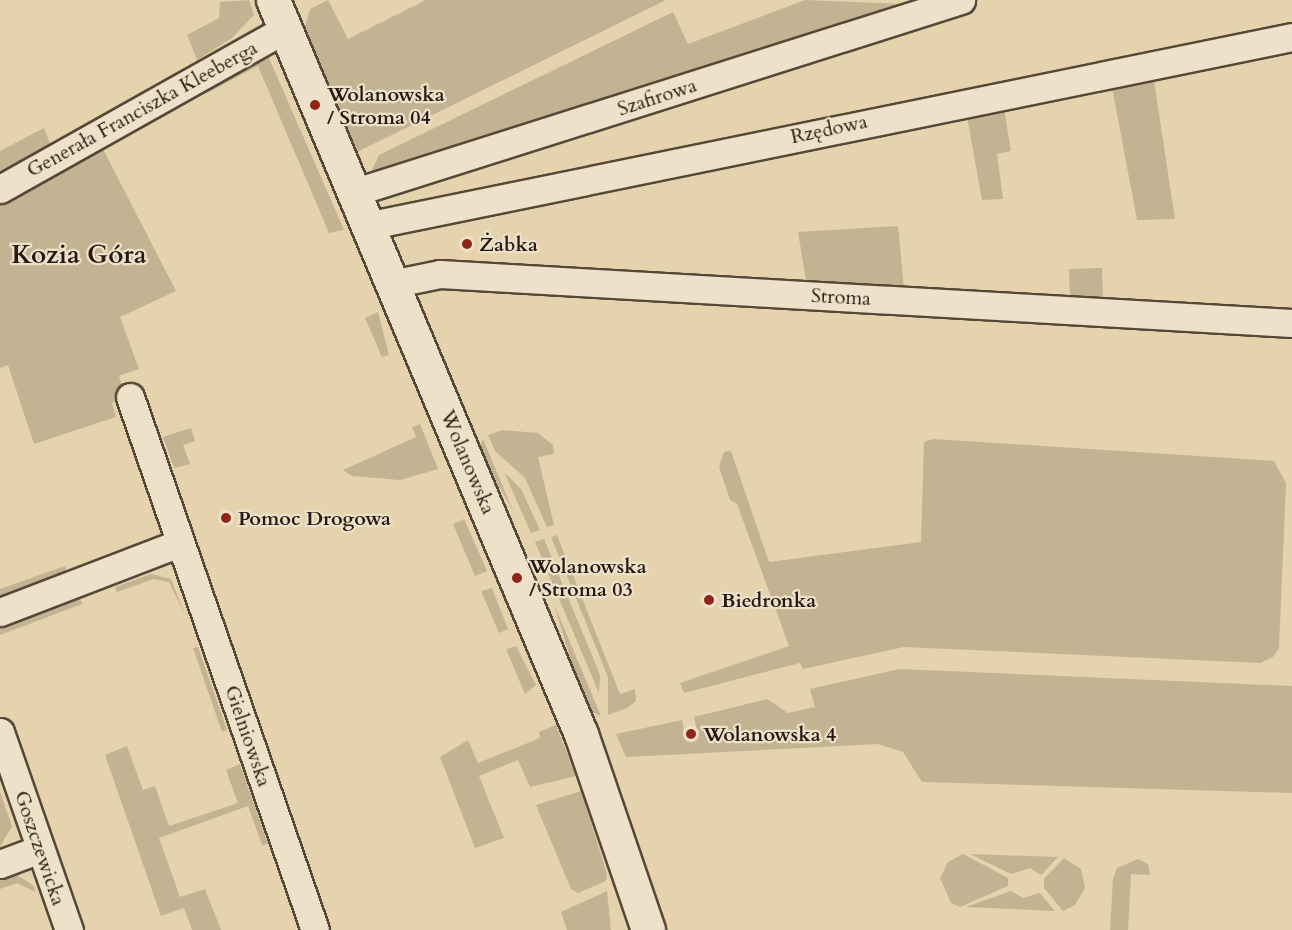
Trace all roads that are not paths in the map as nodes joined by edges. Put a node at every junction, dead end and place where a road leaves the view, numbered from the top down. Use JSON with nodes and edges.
{"nodes":[{"id":1,"x":961,"y":0,"type":"edge"},
{"id":2,"x":279,"y":15,"type":"edge"},
{"id":3,"x":1292,"y":36,"type":"edge"},
{"id":4,"x":0,"y":189,"type":"edge"},
{"id":5,"x":352,"y":193,"type":"junction"},
{"id":6,"x":366,"y":226,"type":"junction"},
{"id":7,"x":391,"y":284,"type":"junction"},
{"id":8,"x":1292,"y":323,"type":"edge"},
{"id":9,"x":130,"y":397,"type":"dead end"},
{"id":10,"x":180,"y":543,"type":"junction"},
{"id":11,"x":0,"y":612,"type":"edge"},
{"id":12,"x":0,"y":732,"type":"edge"},
{"id":13,"x":40,"y":849,"type":"junction"},
{"id":14,"x":0,"y":864,"type":"edge"},
{"id":15,"x":69,"y":930,"type":"edge"},
{"id":16,"x":315,"y":930,"type":"edge"},
{"id":17,"x":648,"y":930,"type":"edge"}],
"edges":[{"from":1,"to":5,"type":"street","name":"Szafirowa"},
{"from":2,"to":4,"type":"street","name":"Generała Franciszka Kleeberga"},
{"from":2,"to":5,"type":"street","name":"Wolanowska"},
{"from":3,"to":6,"type":"street","name":"Rzędowa"},
{"from":5,"to":6,"type":"street","name":"Wolanowska"},
{"from":6,"to":7,"type":"street","name":"Wolanowska"},
{"from":7,"to":8,"type":"street","name":"Stroma"},
{"from":7,"to":17,"type":"street","name":"Wolanowska"},
{"from":9,"to":10,"type":"street","name":"Gielniowska"},
{"from":10,"to":11,"type":"street"},
{"from":10,"to":16,"type":"street","name":"Gielniowska"},
{"from":12,"to":13,"type":"street","name":"Goszczewicka"},
{"from":13,"to":14,"type":"street"},
{"from":13,"to":15,"type":"street","name":"Goszczewicka"}]}
